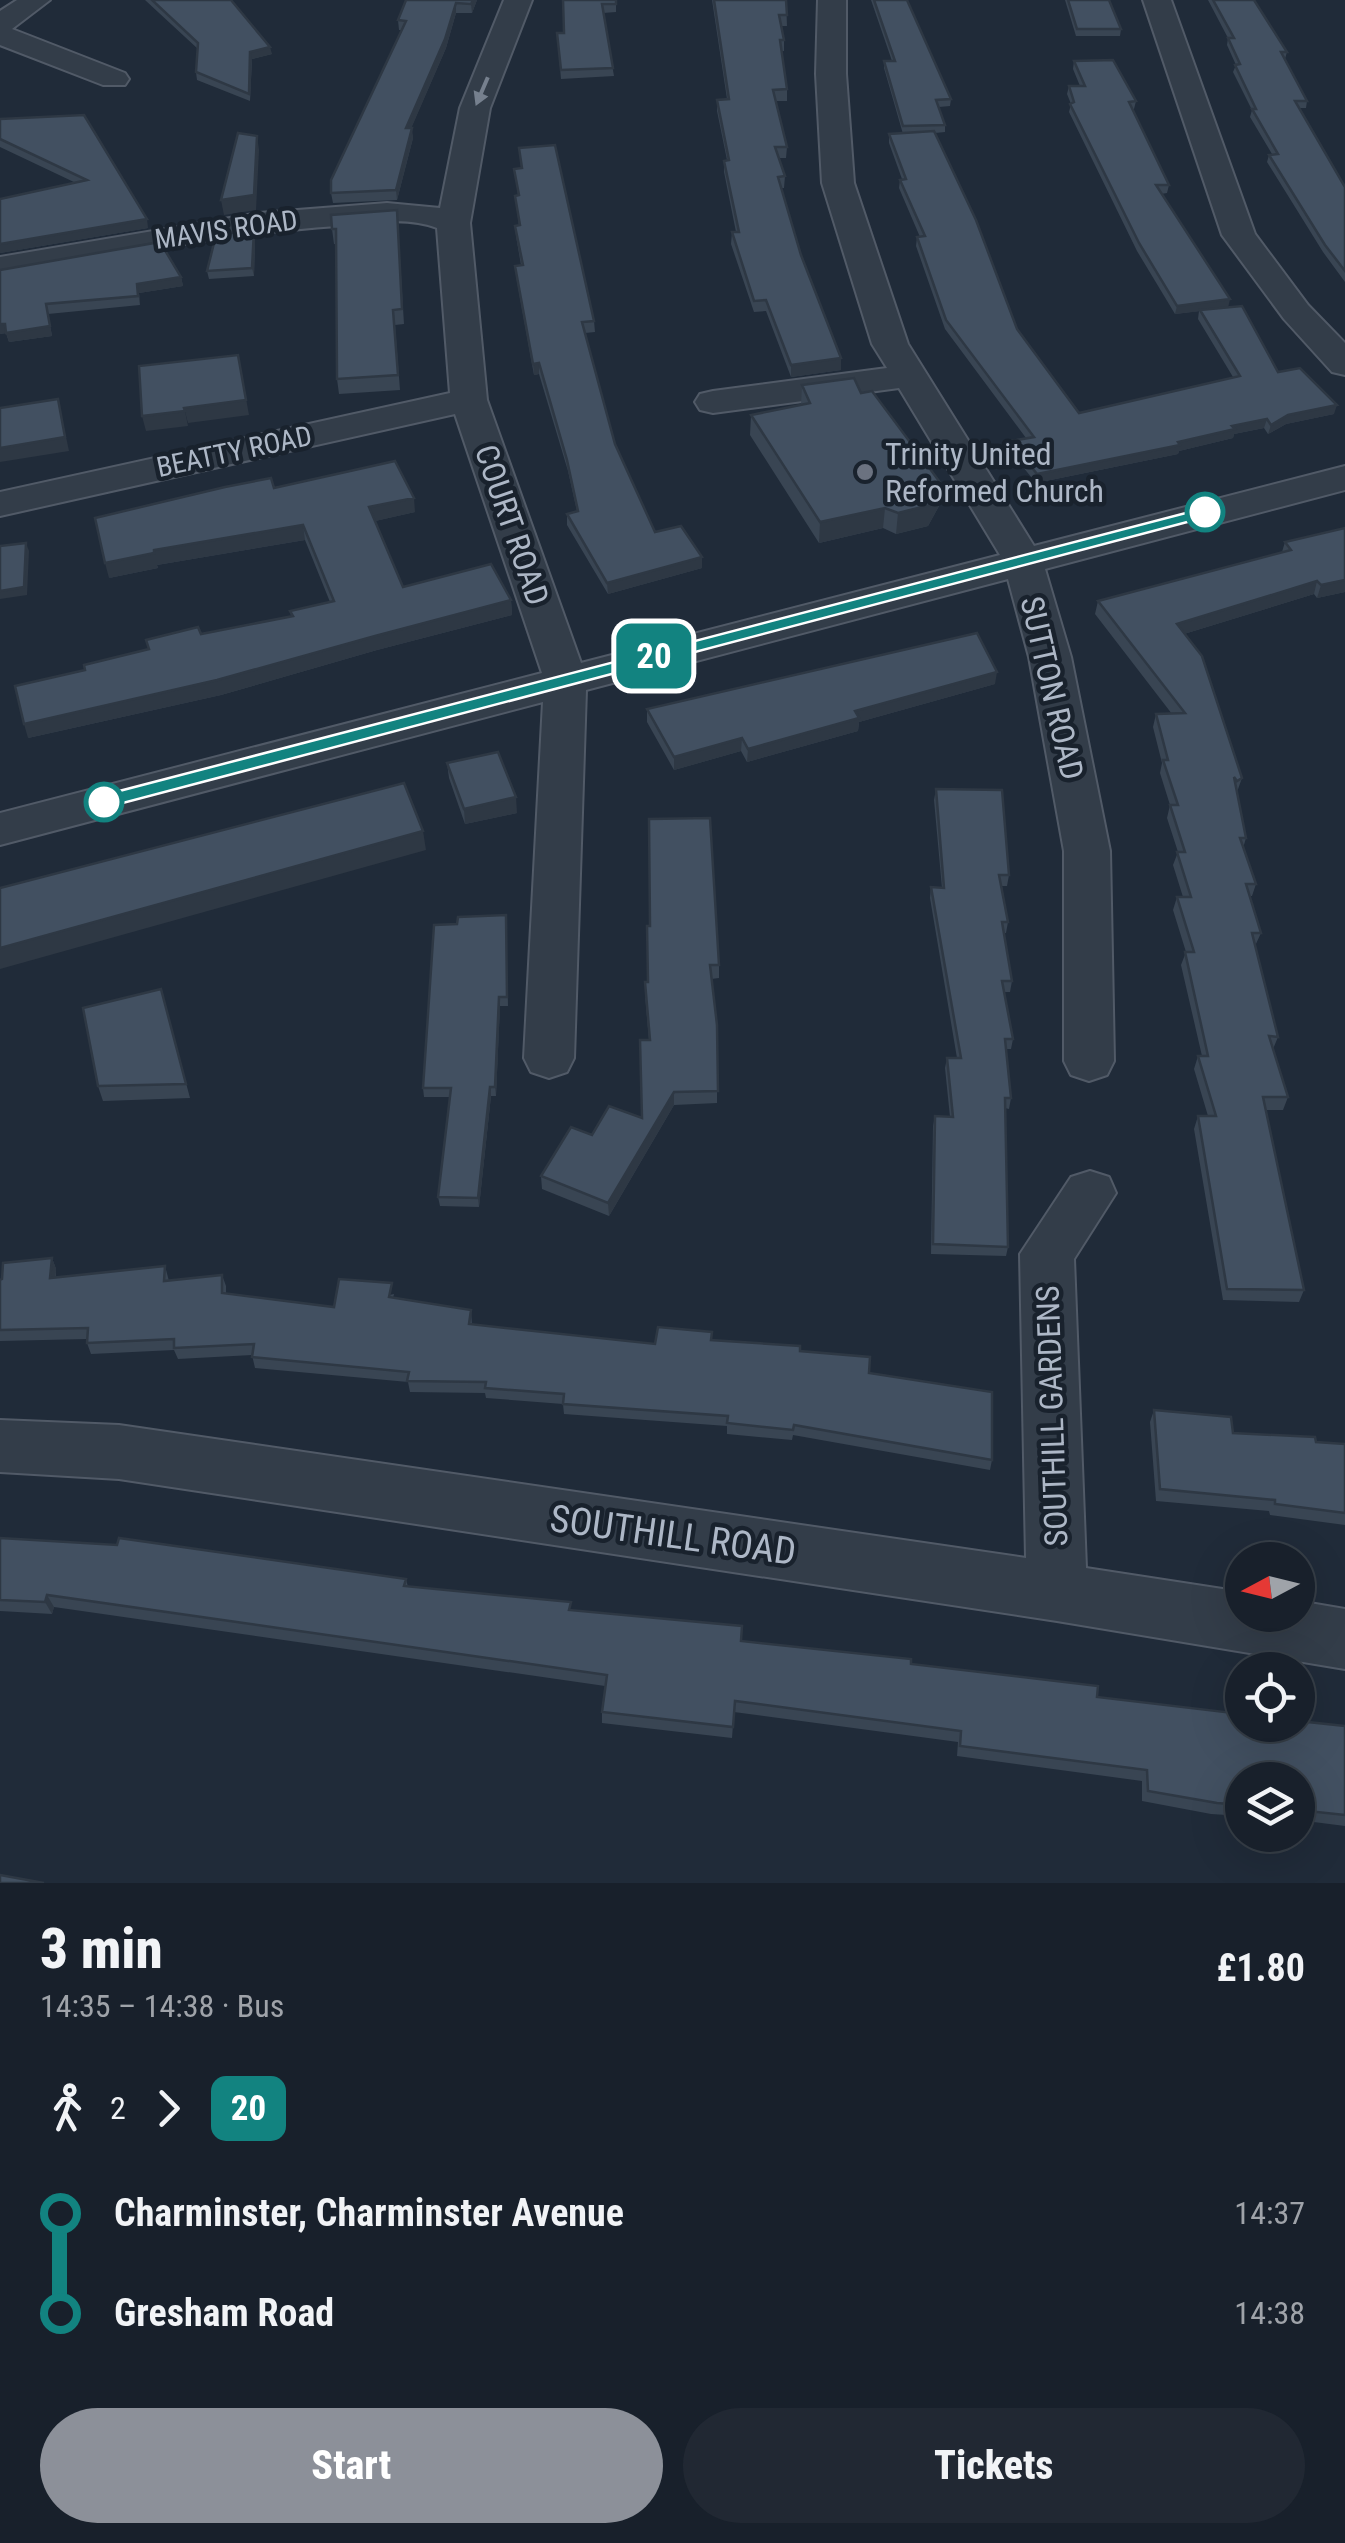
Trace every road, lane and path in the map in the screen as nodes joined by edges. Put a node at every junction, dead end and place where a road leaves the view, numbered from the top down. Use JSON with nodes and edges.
{"nodes":[{"id":1,"x":36,"y":0,"type":"edge"},
{"id":2,"x":518,"y":0,"type":"edge"},
{"id":3,"x":832,"y":0,"type":"edge"},
{"id":4,"x":1157,"y":0,"type":"edge"},
{"id":5,"x":0,"y":24,"type":"edge"},
{"id":6,"x":0,"y":35,"type":"edge"},
{"id":7,"x":114,"y":78,"type":"dead end"},
{"id":8,"x":453,"y":222,"type":"junction"},
{"id":9,"x":0,"y":267,"type":"edge"},
{"id":10,"x":1345,"y":364,"type":"edge"},
{"id":11,"x":910,"y":376,"type":"junction"},
{"id":12,"x":469,"y":400,"type":"junction"},
{"id":13,"x":713,"y":402,"type":"dead end"},
{"id":14,"x":1345,"y":478,"type":"edge"},
{"id":15,"x":0,"y":504,"type":"edge"},
{"id":16,"x":1022,"y":559,"type":"junction"},
{"id":17,"x":565,"y":679,"type":"junction"},
{"id":18,"x":0,"y":829,"type":"edge"},
{"id":19,"x":549,"y":1058,"type":"dead end"},
{"id":20,"x":1088,"y":1061,"type":"dead end"},
{"id":21,"x":1090,"y":1193,"type":"dead end"},
{"id":22,"x":0,"y":1446,"type":"edge"},
{"id":23,"x":1058,"y":1592,"type":"junction"},
{"id":24,"x":1345,"y":1640,"type":"edge"}],
"edges":[{"from":1,"to":5,"type":"street"},
{"from":2,"to":8,"type":"street","name":"COURT ROAD","one_way":true},
{"from":3,"to":11,"type":"street","name":"SUTTON ROAD"},
{"from":4,"to":10,"type":"street"},
{"from":6,"to":7,"type":"street"},
{"from":8,"to":9,"type":"street","name":"MAVIS ROAD"},
{"from":8,"to":12,"type":"street","name":"COURT ROAD"},
{"from":11,"to":13,"type":"street"},
{"from":11,"to":16,"type":"street","name":"SUTTON ROAD"},
{"from":12,"to":15,"type":"street","name":"BEATTY ROAD"},
{"from":12,"to":17,"type":"street","name":"COURT ROAD"},
{"from":14,"to":16,"type":"street"},
{"from":16,"to":17,"type":"street"},
{"from":16,"to":20,"type":"street","name":"SUTTON ROAD"},
{"from":17,"to":18,"type":"street"},
{"from":17,"to":19,"type":"street","name":"COURT ROAD"},
{"from":21,"to":23,"type":"street","name":"SOUTHILL GARDENS"},
{"from":22,"to":23,"type":"street","name":"SOUTHILL ROAD"},
{"from":23,"to":24,"type":"street","name":"SOUTHILL ROAD"}]}
